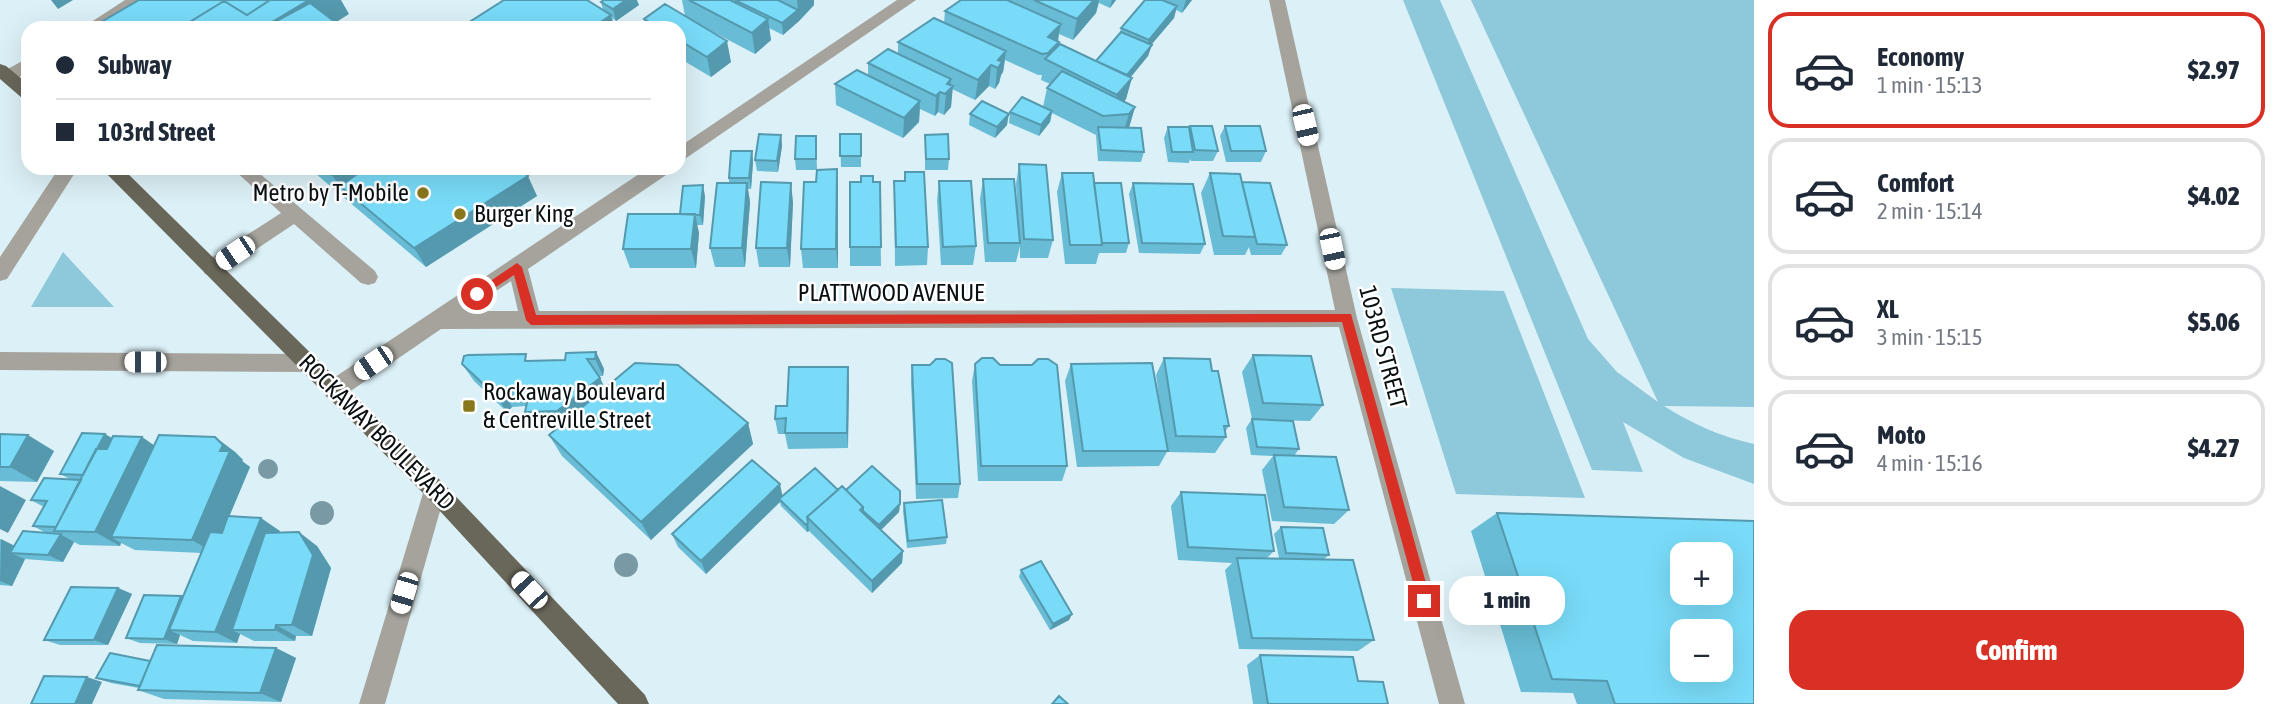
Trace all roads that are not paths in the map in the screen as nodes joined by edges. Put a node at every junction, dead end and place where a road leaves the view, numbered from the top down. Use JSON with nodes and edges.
{"nodes":[{"id":1,"x":137,"y":0,"type":"edge"},
{"id":2,"x":1277,"y":0,"type":"edge"},
{"id":3,"x":901,"y":1,"type":"edge"},
{"id":4,"x":102,"y":21,"type":"edge"},
{"id":5,"x":21,"y":67,"type":"edge"},
{"id":6,"x":4,"y":73,"type":"edge"},
{"id":7,"x":21,"y":88,"type":"edge"},
{"id":8,"x":686,"y":151,"type":"edge"},
{"id":9,"x":64,"y":175,"type":"edge"},
{"id":10,"x":117,"y":175,"type":"edge"},
{"id":11,"x":249,"y":175,"type":"edge"},
{"id":12,"x":652,"y":175,"type":"edge"},
{"id":13,"x":295,"y":214,"type":"junction"},
{"id":14,"x":517,"y":267,"type":"junction"},
{"id":15,"x":212,"y":268,"type":"junction"},
{"id":16,"x":0,"y":273,"type":"edge"},
{"id":17,"x":368,"y":277,"type":"dead end"},
{"id":18,"x":1347,"y":318,"type":"junction"},
{"id":19,"x":436,"y":320,"type":"junction"},
{"id":20,"x":531,"y":320,"type":"junction"},
{"id":21,"x":0,"y":361,"type":"edge"},
{"id":22,"x":309,"y":363,"type":"junction"},
{"id":23,"x":334,"y":390,"type":"junction"},
{"id":24,"x":435,"y":490,"type":"junction"},
{"id":25,"x":372,"y":704,"type":"edge"},
{"id":26,"x":636,"y":704,"type":"edge"},
{"id":27,"x":1452,"y":704,"type":"edge"}],
"edges":[{"from":1,"to":4,"type":"street"},
{"from":2,"to":18,"type":"street","name":"103RD STREET"},
{"from":3,"to":8,"type":"street"},
{"from":5,"to":6,"type":"street"},
{"from":6,"to":7,"type":"main road"},
{"from":9,"to":16,"type":"street"},
{"from":10,"to":15,"type":"main road","name":"ROCKAWAY BOULEVARD"},
{"from":11,"to":13,"type":"street"},
{"from":12,"to":14,"type":"street"},
{"from":13,"to":15,"type":"street"},
{"from":13,"to":17,"type":"street"},
{"from":14,"to":19,"type":"street"},
{"from":14,"to":20,"type":"street"},
{"from":15,"to":22,"type":"main road","name":"ROCKAWAY BOULEVARD"},
{"from":18,"to":20,"type":"street","name":"PLATTWOOD AVENUE"},
{"from":18,"to":27,"type":"street","name":"103RD STREET"},
{"from":19,"to":20,"type":"street","name":"PLATTWOOD AVENUE"},
{"from":19,"to":23,"type":"street"},
{"from":21,"to":22,"type":"street"},
{"from":22,"to":23,"type":"main road","name":"ROCKAWAY BOULEVARD"},
{"from":23,"to":24,"type":"main road","name":"ROCKAWAY BOULEVARD"},
{"from":24,"to":25,"type":"street"},
{"from":24,"to":26,"type":"main road","name":"ROCKAWAY BOULEVARD"}]}
